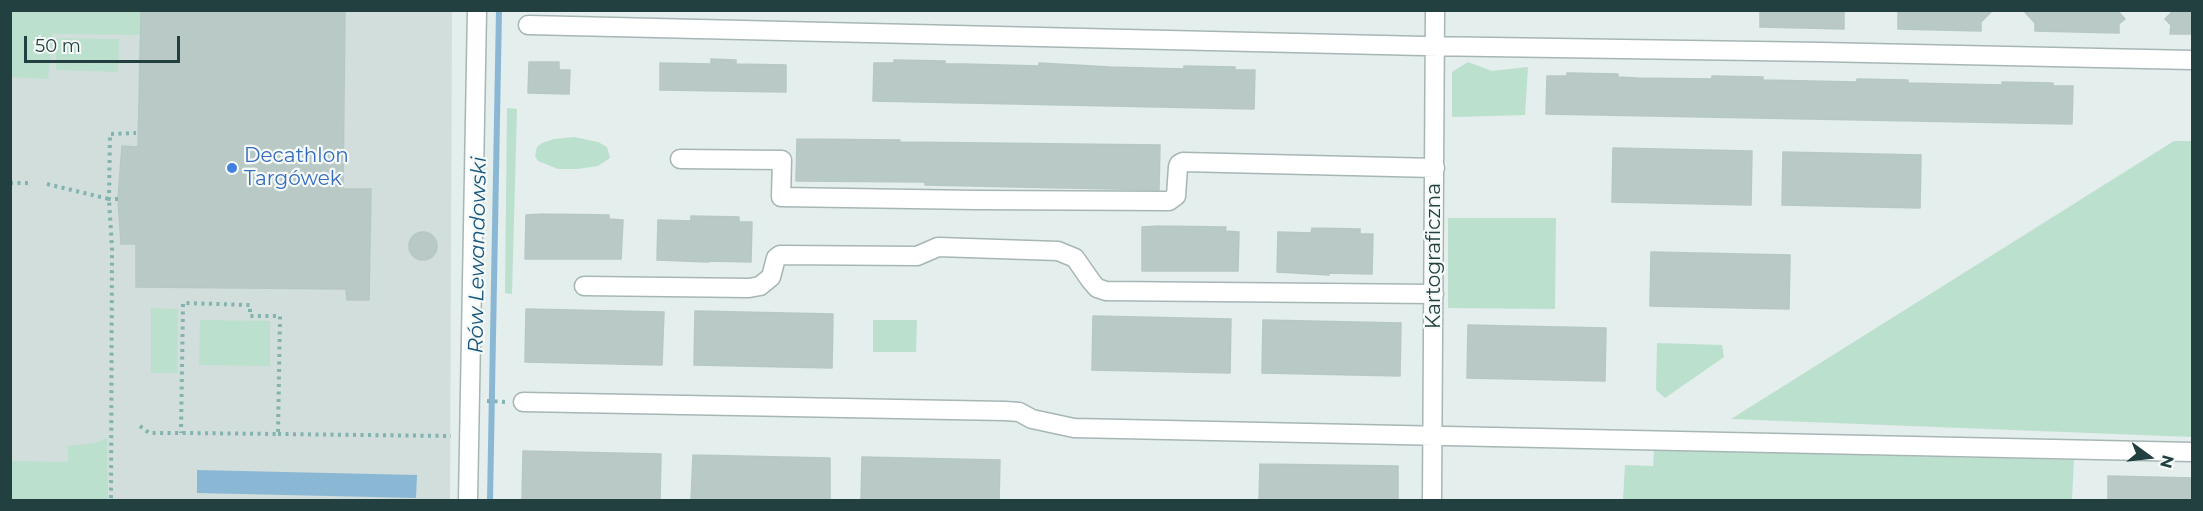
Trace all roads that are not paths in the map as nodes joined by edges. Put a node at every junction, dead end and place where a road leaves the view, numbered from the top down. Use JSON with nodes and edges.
{"nodes":[{"id":1,"x":477,"y":10,"type":"edge"},
{"id":2,"x":1436,"y":10,"type":"edge"},
{"id":3,"x":528,"y":25,"type":"dead end"},
{"id":4,"x":1435,"y":46,"type":"junction"},
{"id":5,"x":2193,"y":60,"type":"edge"},
{"id":6,"x":680,"y":159,"type":"dead end"},
{"id":7,"x":1435,"y":168,"type":"junction"},
{"id":8,"x":584,"y":286,"type":"dead end"},
{"id":9,"x":1434,"y":294,"type":"junction"},
{"id":10,"x":513,"y":402,"type":"road end"},
{"id":11,"x":1442,"y":435,"type":"junction"},
{"id":12,"x":2193,"y":452,"type":"edge"},
{"id":13,"x":468,"y":501,"type":"edge"},
{"id":14,"x":1432,"y":501,"type":"edge"}],
"edges":[{"from":1,"to":13,"type":"street"},
{"from":2,"to":4,"type":"street","name":"Kartograficzna"},
{"from":3,"to":4,"type":"street"},
{"from":4,"to":5,"type":"street"},
{"from":4,"to":7,"type":"street","name":"Kartograficzna"},
{"from":6,"to":7,"type":"street"},
{"from":7,"to":9,"type":"street","name":"Kartograficzna"},
{"from":8,"to":9,"type":"street"},
{"from":9,"to":11,"type":"street","name":"Kartograficzna"},
{"from":10,"to":11,"type":"street"},
{"from":11,"to":12,"type":"street"},
{"from":11,"to":14,"type":"street","name":"Kartograficzna"}]}
